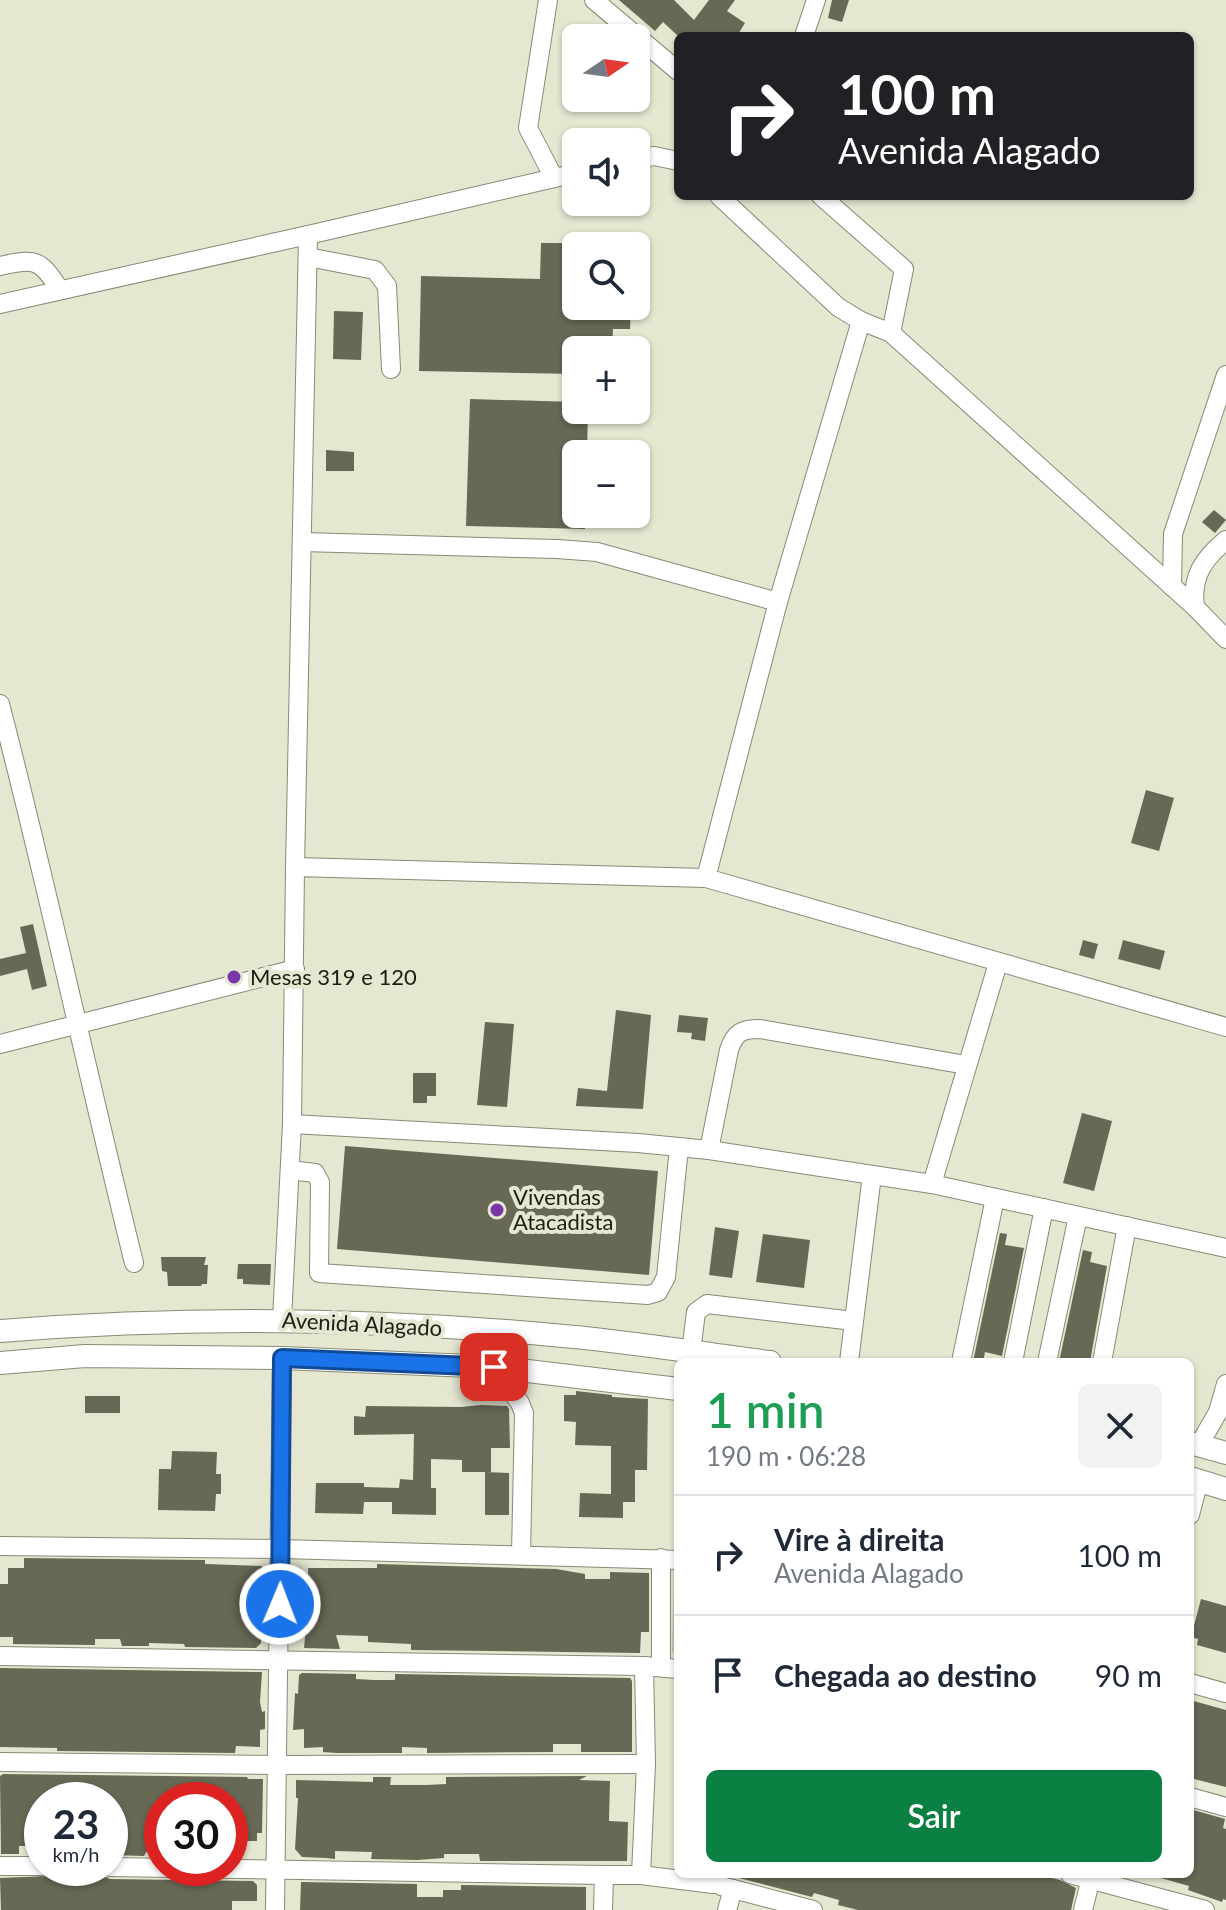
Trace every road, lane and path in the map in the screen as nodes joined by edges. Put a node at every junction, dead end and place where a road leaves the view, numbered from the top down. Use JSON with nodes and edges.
{"nodes":[{"id":1,"x":548,"y":0,"type":"edge"},
{"id":2,"x":594,"y":0,"type":"edge"},
{"id":3,"x":816,"y":0,"type":"edge"},
{"id":4,"x":805,"y":32,"type":"edge"},
{"id":5,"x":674,"y":68,"type":"edge"},
{"id":6,"x":650,"y":157,"type":"edge"},
{"id":7,"x":674,"y":160,"type":"edge"},
{"id":8,"x":562,"y":176,"type":"edge"},
{"id":9,"x":554,"y":178,"type":"junction"},
{"id":10,"x":723,"y":200,"type":"edge"},
{"id":11,"x":826,"y":200,"type":"edge"},
{"id":12,"x":308,"y":235,"type":"junction"},
{"id":13,"x":308,"y":257,"type":"junction"},
{"id":14,"x":0,"y":266,"type":"edge"},
{"id":15,"x":60,"y":290,"type":"junction"},
{"id":16,"x":0,"y":304,"type":"edge"},
{"id":17,"x":861,"y":321,"type":"junction"},
{"id":18,"x":891,"y":333,"type":"junction"},
{"id":19,"x":391,"y":369,"type":"dead end"},
{"id":20,"x":1226,"y":375,"type":"edge"},
{"id":21,"x":1226,"y":540,"type":"edge"},
{"id":22,"x":302,"y":542,"type":"junction"},
{"id":23,"x":1172,"y":587,"type":"junction"},
{"id":24,"x":778,"y":602,"type":"junction"},
{"id":25,"x":1195,"y":607,"type":"junction"},
{"id":26,"x":1226,"y":639,"type":"edge"},
{"id":27,"x":0,"y":704,"type":"edge"},
{"id":28,"x":295,"y":867,"type":"junction"},
{"id":29,"x":706,"y":878,"type":"junction"},
{"id":30,"x":998,"y":963,"type":"junction"},
{"id":31,"x":295,"y":969,"type":"junction"},
{"id":32,"x":76,"y":1025,"type":"junction"},
{"id":33,"x":1226,"y":1027,"type":"edge"},
{"id":34,"x":2,"y":1042,"type":"edge"},
{"id":35,"x":966,"y":1065,"type":"junction"},
{"id":36,"x":292,"y":1124,"type":"junction"},
{"id":37,"x":679,"y":1147,"type":"junction"},
{"id":38,"x":709,"y":1150,"type":"junction"},
{"id":39,"x":290,"y":1170,"type":"junction"},
{"id":40,"x":872,"y":1175,"type":"junction"},
{"id":41,"x":932,"y":1184,"type":"junction"},
{"id":42,"x":995,"y":1198,"type":"junction"},
{"id":43,"x":1044,"y":1208,"type":"junction"},
{"id":44,"x":1078,"y":1216,"type":"junction"},
{"id":45,"x":1127,"y":1226,"type":"junction"},
{"id":46,"x":1226,"y":1248,"type":"edge"},
{"id":47,"x":134,"y":1263,"type":"dead end"},
{"id":48,"x":285,"y":1271,"type":"junction"},
{"id":49,"x":319,"y":1273,"type":"junction"},
{"id":50,"x":282,"y":1319,"type":"junction"},
{"id":51,"x":854,"y":1321,"type":"junction"},
{"id":52,"x":85,"y":1324,"type":"junction"},
{"id":53,"x":60,"y":1326,"type":"junction"},
{"id":54,"x":0,"y":1331,"type":"edge"},
{"id":55,"x":691,"y":1352,"type":"junction"},
{"id":56,"x":75,"y":1358,"type":"junction"},
{"id":57,"x":282,"y":1358,"type":"junction"},
{"id":58,"x":738,"y":1358,"type":"edge"},
{"id":59,"x":849,"y":1358,"type":"edge"},
{"id":60,"x":962,"y":1358,"type":"edge"},
{"id":61,"x":1014,"y":1358,"type":"edge"},
{"id":62,"x":1048,"y":1358,"type":"edge"},
{"id":63,"x":1103,"y":1358,"type":"edge"},
{"id":64,"x":0,"y":1363,"type":"edge"},
{"id":65,"x":494,"y":1367,"type":"junction"},
{"id":66,"x":1226,"y":1384,"type":"edge"},
{"id":67,"x":674,"y":1389,"type":"edge"},
{"id":68,"x":1218,"y":1412,"type":"junction"},
{"id":69,"x":1195,"y":1444,"type":"edge"},
{"id":70,"x":1224,"y":1452,"type":"edge"},
{"id":71,"x":1195,"y":1479,"type":"edge"},
{"id":72,"x":1226,"y":1489,"type":"edge"},
{"id":73,"x":0,"y":1546,"type":"edge"},
{"id":74,"x":281,"y":1549,"type":"junction"},
{"id":75,"x":521,"y":1554,"type":"junction"},
{"id":76,"x":670,"y":1559,"type":"edge"},
{"id":77,"x":0,"y":1656,"type":"edge"},
{"id":78,"x":279,"y":1660,"type":"junction"},
{"id":79,"x":661,"y":1668,"type":"edge"},
{"id":80,"x":1194,"y":1684,"type":"edge"},
{"id":81,"x":1226,"y":1693,"type":"edge"},
{"id":82,"x":0,"y":1762,"type":"edge"},
{"id":83,"x":646,"y":1764,"type":"junction"},
{"id":84,"x":276,"y":1765,"type":"junction"},
{"id":85,"x":1194,"y":1798,"type":"edge"},
{"id":86,"x":1226,"y":1807,"type":"edge"},
{"id":87,"x":0,"y":1866,"type":"edge"},
{"id":88,"x":24,"y":1866,"type":"edge"},
{"id":89,"x":128,"y":1867,"type":"edge"},
{"id":90,"x":276,"y":1870,"type":"junction"},
{"id":91,"x":604,"y":1875,"type":"junction"},
{"id":92,"x":641,"y":1875,"type":"junction"},
{"id":93,"x":674,"y":1877,"type":"edge"},
{"id":94,"x":1091,"y":1878,"type":"edge"},
{"id":95,"x":1094,"y":1878,"type":"edge"},
{"id":96,"x":714,"y":1879,"type":"edge"},
{"id":97,"x":733,"y":1889,"type":"junction"},
{"id":98,"x":275,"y":1910,"type":"edge"},
{"id":99,"x":603,"y":1910,"type":"edge"},
{"id":100,"x":727,"y":1910,"type":"edge"},
{"id":101,"x":813,"y":1910,"type":"edge"},
{"id":102,"x":1083,"y":1910,"type":"edge"},
{"id":103,"x":1205,"y":1910,"type":"edge"}],
"edges":[{"from":1,"to":9,"type":"street"},
{"from":2,"to":5,"type":"street"},
{"from":3,"to":4,"type":"street"},
{"from":6,"to":7,"type":"street"},
{"from":8,"to":9,"type":"street"},
{"from":9,"to":12,"type":"street"},
{"from":10,"to":17,"type":"street"},
{"from":11,"to":18,"type":"street"},
{"from":12,"to":13,"type":"street"},
{"from":12,"to":15,"type":"street"},
{"from":13,"to":19,"type":"street"},
{"from":13,"to":22,"type":"street"},
{"from":14,"to":15,"type":"street"},
{"from":15,"to":16,"type":"street"},
{"from":17,"to":18,"type":"street"},
{"from":17,"to":24,"type":"street"},
{"from":18,"to":23,"type":"street"},
{"from":20,"to":23,"type":"street"},
{"from":21,"to":25,"type":"street"},
{"from":22,"to":24,"type":"street"},
{"from":22,"to":28,"type":"street"},
{"from":23,"to":25,"type":"street"},
{"from":24,"to":29,"type":"street"},
{"from":25,"to":26,"type":"street"},
{"from":27,"to":32,"type":"street"},
{"from":28,"to":29,"type":"street"},
{"from":28,"to":31,"type":"street"},
{"from":29,"to":30,"type":"street"},
{"from":30,"to":33,"type":"street"},
{"from":30,"to":35,"type":"street"},
{"from":31,"to":32,"type":"street"},
{"from":31,"to":36,"type":"street"},
{"from":32,"to":34,"type":"street"},
{"from":32,"to":47,"type":"street"},
{"from":35,"to":38,"type":"street"},
{"from":35,"to":41,"type":"street"},
{"from":36,"to":37,"type":"street"},
{"from":36,"to":39,"type":"street"},
{"from":37,"to":38,"type":"street"},
{"from":37,"to":49,"type":"street"},
{"from":38,"to":40,"type":"street"},
{"from":39,"to":48,"type":"street"},
{"from":39,"to":49,"type":"street"},
{"from":40,"to":41,"type":"street"},
{"from":40,"to":51,"type":"street"},
{"from":41,"to":42,"type":"street"},
{"from":42,"to":43,"type":"street"},
{"from":42,"to":60,"type":"street"},
{"from":43,"to":44,"type":"street"},
{"from":43,"to":61,"type":"street"},
{"from":44,"to":45,"type":"street"},
{"from":44,"to":62,"type":"street"},
{"from":45,"to":46,"type":"street"},
{"from":45,"to":63,"type":"street"},
{"from":48,"to":49,"type":"street"},
{"from":48,"to":50,"type":"street"},
{"from":50,"to":52,"type":"main road","name":"Avenida Alagado"},
{"from":50,"to":55,"type":"main road","name":"Avenida Alagado"},
{"from":51,"to":55,"type":"street"},
{"from":51,"to":59,"type":"street"},
{"from":52,"to":53,"type":"main road","name":"Avenida Alagado"},
{"from":52,"to":56,"type":"main road"},
{"from":53,"to":54,"type":"main road","name":"Avenida Alagado"},
{"from":53,"to":56,"type":"main road"},
{"from":55,"to":58,"type":"main road","name":"Avenida Alagado"},
{"from":56,"to":57,"type":"main road","name":"Avenida Alagado"},
{"from":56,"to":64,"type":"main road","name":"Avenida Alagado"},
{"from":57,"to":65,"type":"main road","name":"Avenida Alagado"},
{"from":57,"to":74,"type":"street"},
{"from":65,"to":67,"type":"main road","name":"Avenida Alagado"},
{"from":65,"to":75,"type":"street"},
{"from":66,"to":68,"type":"street"},
{"from":68,"to":69,"type":"street"},
{"from":68,"to":70,"type":"street"},
{"from":69,"to":70,"type":"main road"},
{"from":71,"to":72,"type":"main road"},
{"from":73,"to":74,"type":"street"},
{"from":74,"to":75,"type":"street"},
{"from":74,"to":78,"type":"street"},
{"from":75,"to":76,"type":"street"},
{"from":76,"to":79,"type":"street"},
{"from":77,"to":78,"type":"street"},
{"from":78,"to":79,"type":"street"},
{"from":78,"to":84,"type":"street"},
{"from":79,"to":83,"type":"street"},
{"from":80,"to":81,"type":"street"},
{"from":82,"to":84,"type":"street"},
{"from":83,"to":84,"type":"street"},
{"from":83,"to":92,"type":"street"},
{"from":84,"to":90,"type":"street"},
{"from":85,"to":86,"type":"street"},
{"from":87,"to":88,"type":"street"},
{"from":89,"to":90,"type":"street"},
{"from":90,"to":91,"type":"street"},
{"from":90,"to":98,"type":"street"},
{"from":91,"to":92,"type":"street"},
{"from":91,"to":99,"type":"street"},
{"from":92,"to":93,"type":"street"},
{"from":94,"to":102,"type":"street"},
{"from":95,"to":103,"type":"street"},
{"from":96,"to":97,"type":"street"},
{"from":97,"to":100,"type":"street"},
{"from":97,"to":101,"type":"street"}]}
